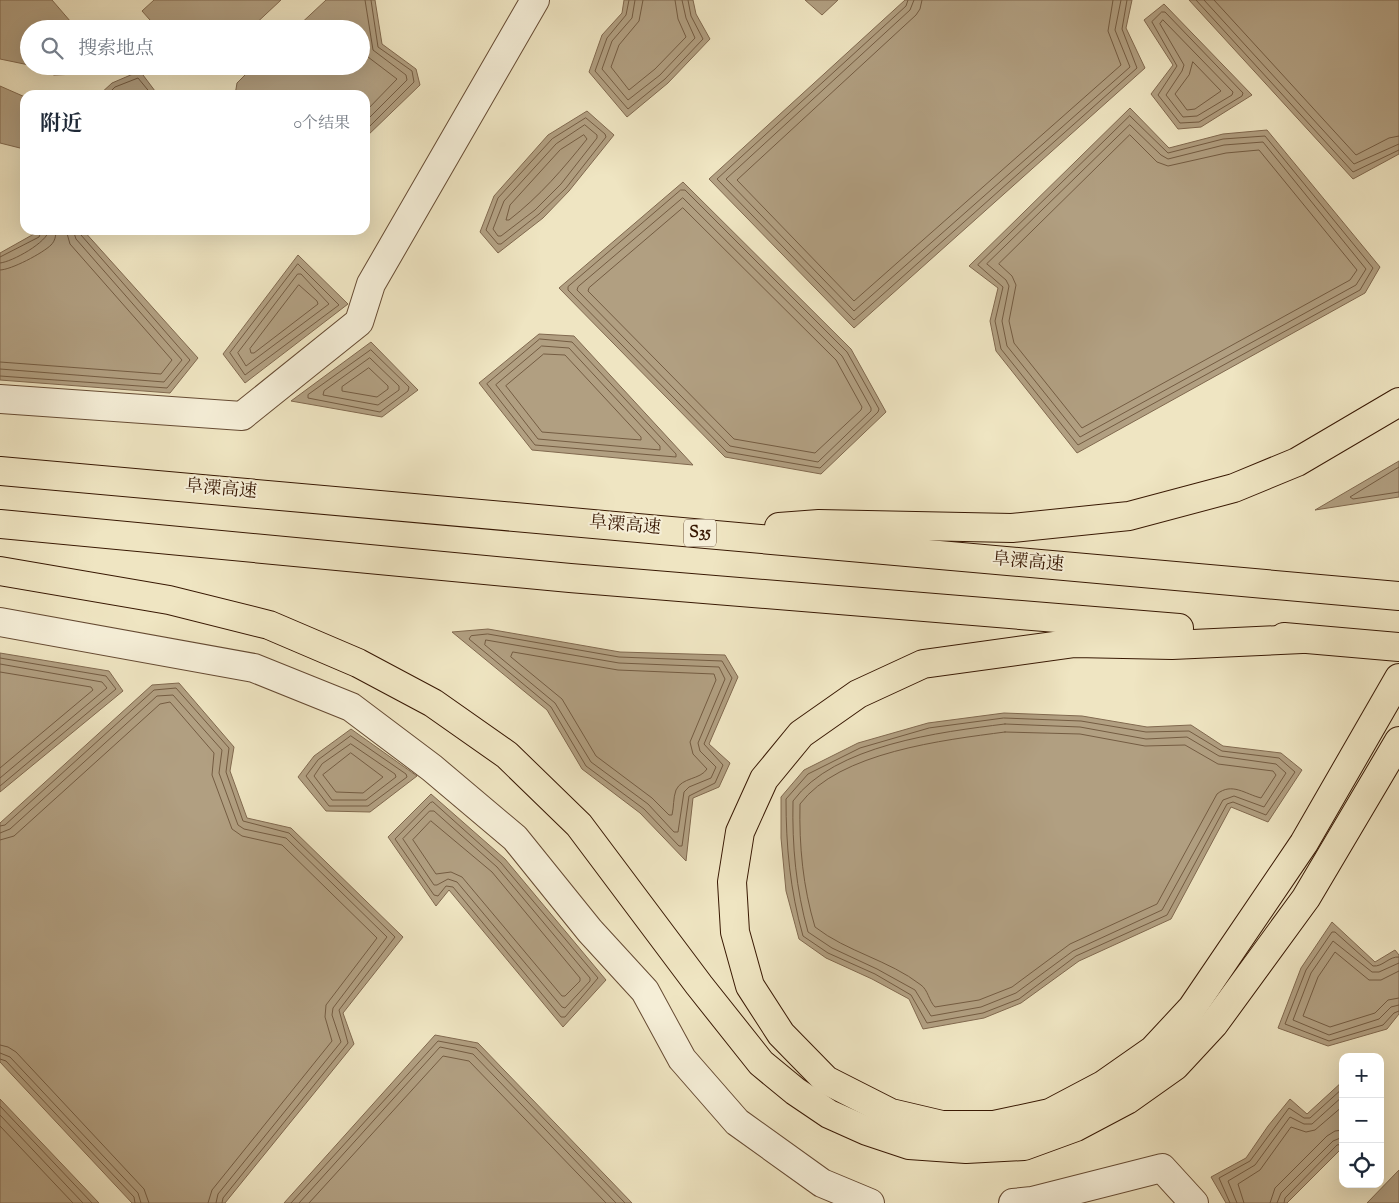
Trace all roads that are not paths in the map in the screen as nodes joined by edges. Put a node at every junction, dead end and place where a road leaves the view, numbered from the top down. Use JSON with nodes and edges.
{"nodes":[{"id":1,"x":535,"y":0,"type":"edge"},
{"id":2,"x":0,"y":399,"type":"edge"},
{"id":3,"x":1399,"y":402,"type":"edge"},
{"id":4,"x":0,"y":471,"type":"edge"},
{"id":5,"x":0,"y":524,"type":"edge"},
{"id":6,"x":705,"y":533,"type":"junction"},
{"id":7,"x":0,"y":571,"type":"edge"},
{"id":8,"x":1399,"y":596,"type":"edge"},
{"id":9,"x":0,"y":622,"type":"edge"},
{"id":10,"x":1302,"y":638,"type":"junction"},
{"id":11,"x":1399,"y":648,"type":"edge"},
{"id":12,"x":1399,"y":678,"type":"edge"},
{"id":13,"x":1399,"y":741,"type":"edge"},
{"id":14,"x":870,"y":1203,"type":"edge"},
{"id":15,"x":1013,"y":1203,"type":"edge"},
{"id":16,"x":1194,"y":1203,"type":"edge"}],
"edges":[{"from":1,"to":2,"type":"street"},
{"from":3,"to":6,"type":"highway"},
{"from":4,"to":6,"type":"highway","name":"阜溧高速","number":"S35"},
{"from":5,"to":10,"type":"highway"},
{"from":6,"to":8,"type":"highway","name":"阜溧高速","number":"S35"},
{"from":7,"to":13,"type":"highway"},
{"from":9,"to":14,"type":"street"},
{"from":10,"to":11,"type":"highway"},
{"from":10,"to":12,"type":"highway"},
{"from":15,"to":16,"type":"street"}]}
